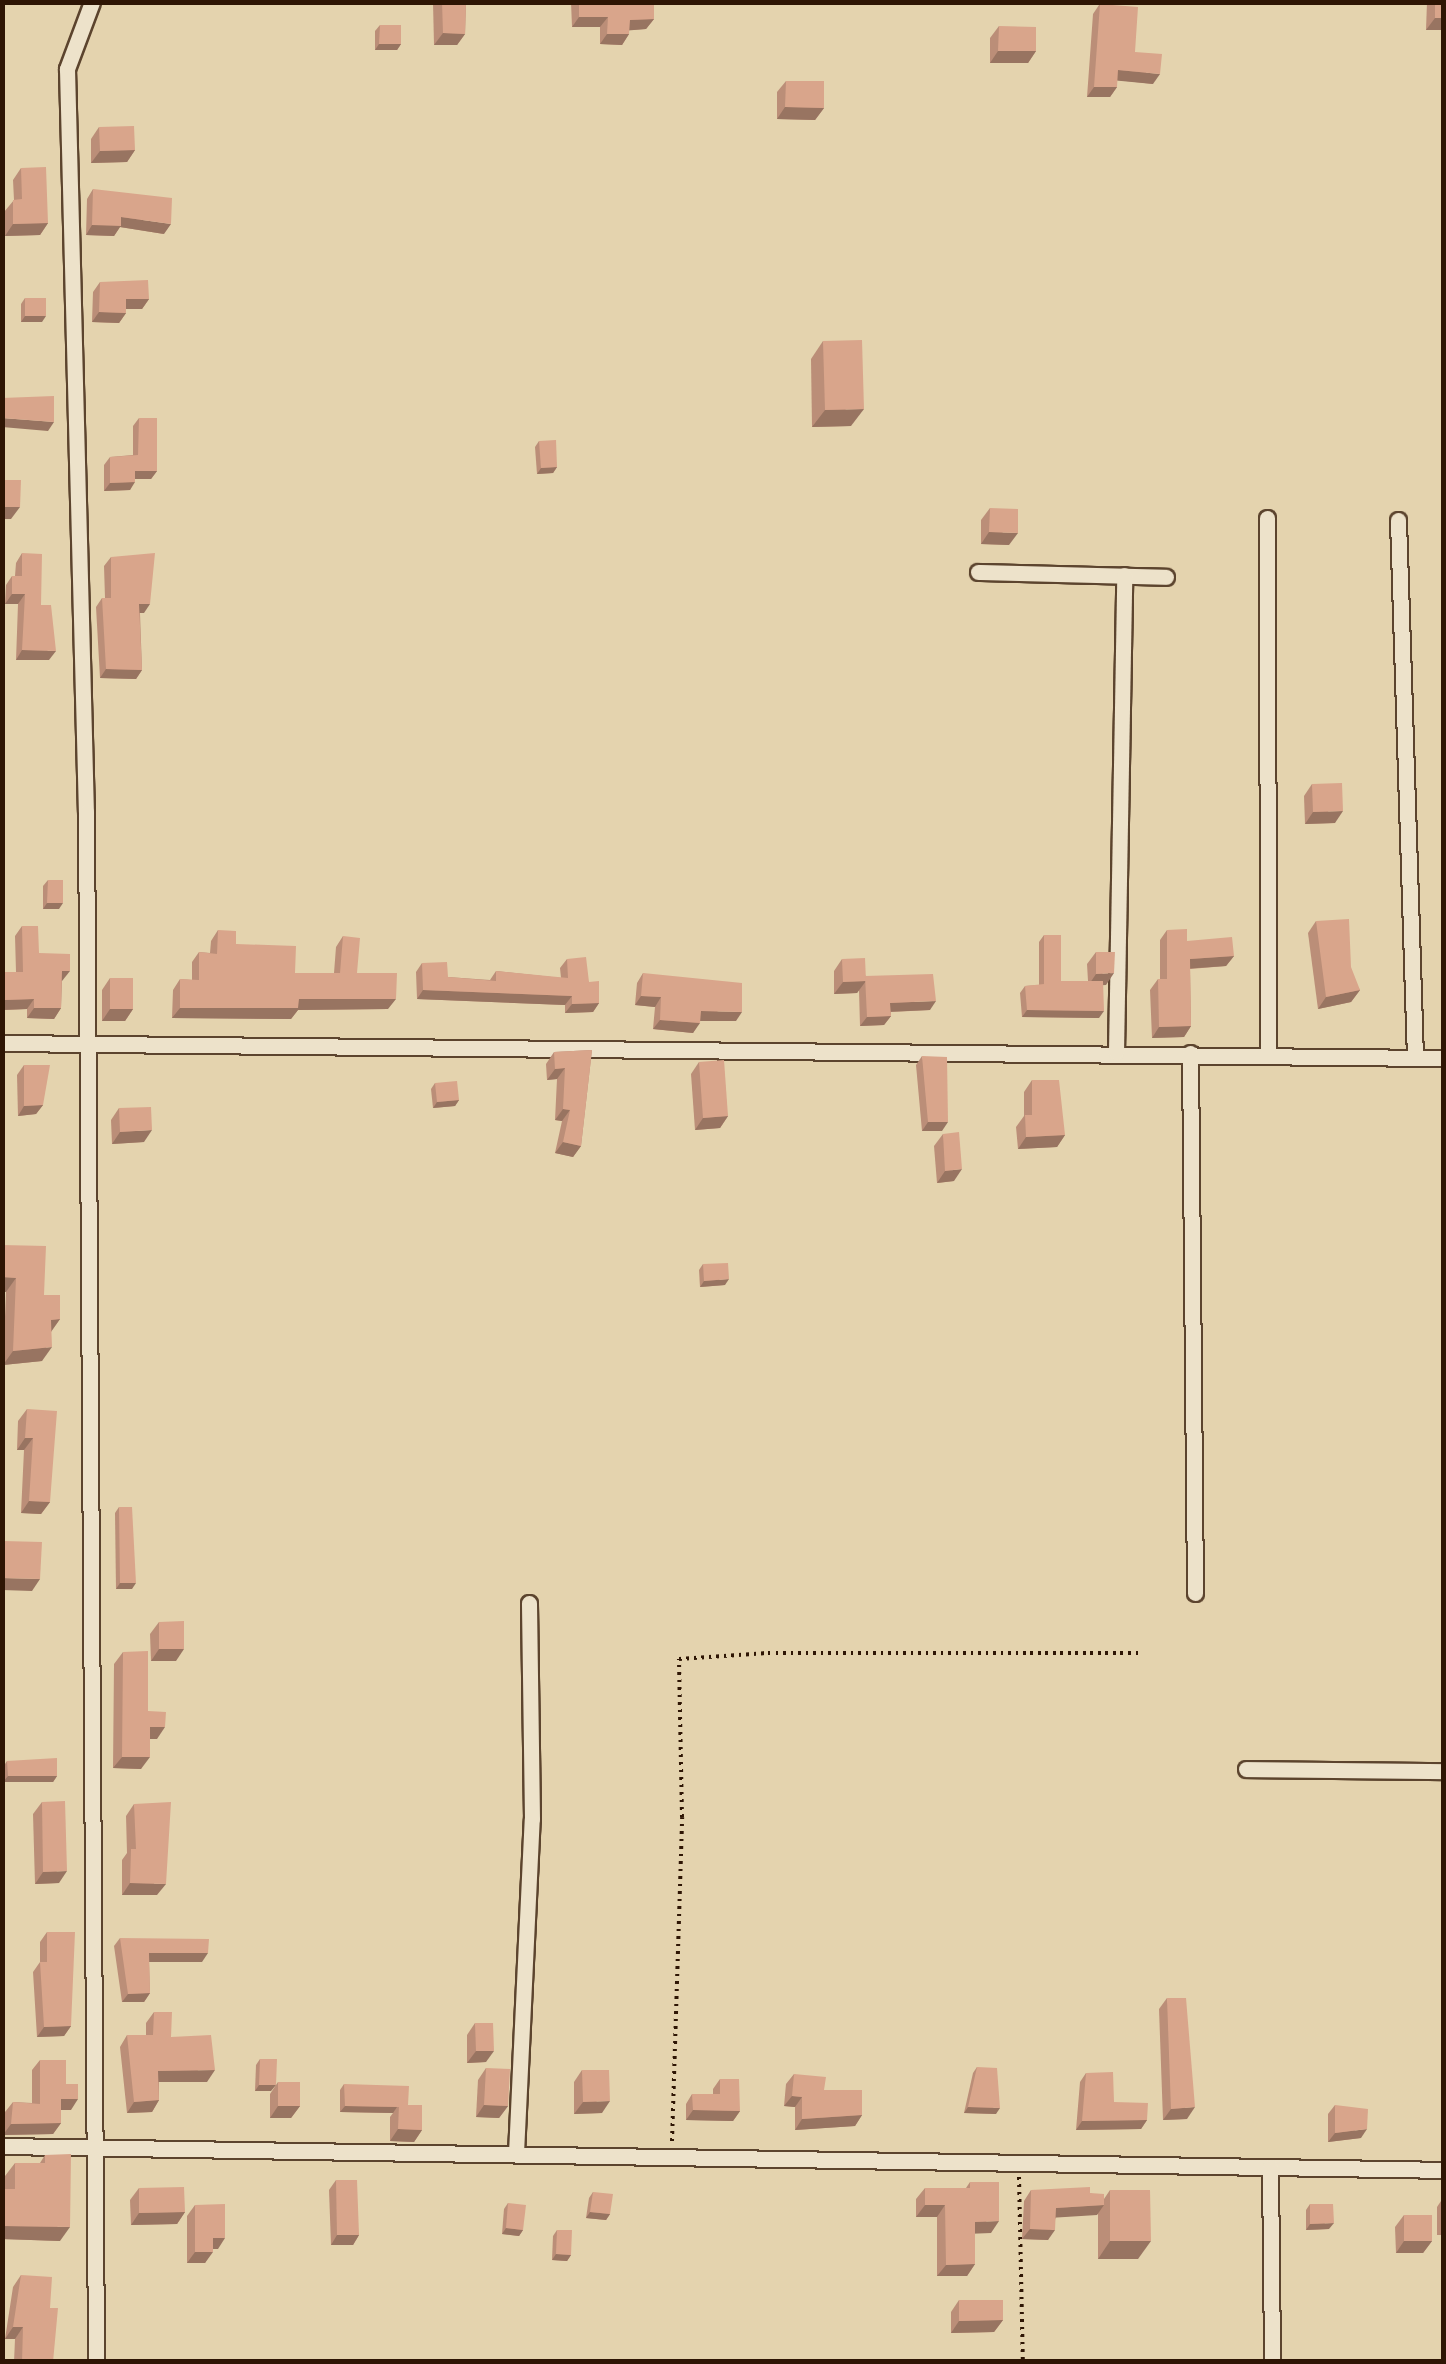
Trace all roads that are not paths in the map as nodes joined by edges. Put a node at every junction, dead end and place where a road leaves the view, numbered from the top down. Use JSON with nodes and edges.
{"nodes":[{"id":1,"x":92,"y":2,"type":"edge"},
{"id":2,"x":1267,"y":518,"type":"dead end"},
{"id":3,"x":1398,"y":520,"type":"dead end"},
{"id":4,"x":978,"y":572,"type":"dead end"},
{"id":5,"x":1124,"y":576,"type":"junction"},
{"id":6,"x":1166,"y":577,"type":"dead end"},
{"id":7,"x":2,"y":1043,"type":"edge"},
{"id":8,"x":83,"y":1044,"type":"junction"},
{"id":9,"x":1116,"y":1052,"type":"junction"},
{"id":10,"x":1190,"y":1053,"type":"junction"},
{"id":11,"x":1268,"y":1054,"type":"junction"},
{"id":12,"x":1415,"y":1057,"type":"junction"},
{"id":13,"x":1444,"y":1058,"type":"edge"},
{"id":14,"x":1195,"y":1593,"type":"dead end"},
{"id":15,"x":529,"y":1603,"type":"dead end"},
{"id":16,"x":1246,"y":1769,"type":"dead end"},
{"id":17,"x":1444,"y":1771,"type":"edge"},
{"id":18,"x":94,"y":2145,"type":"junction"},
{"id":19,"x":2,"y":2146,"type":"edge"},
{"id":20,"x":516,"y":2153,"type":"junction"},
{"id":21,"x":1270,"y":2167,"type":"junction"},
{"id":22,"x":1444,"y":2170,"type":"edge"},
{"id":23,"x":96,"y":2362,"type":"edge"},
{"id":24,"x":1272,"y":2362,"type":"edge"}],
"edges":[{"from":1,"to":8,"type":"street"},
{"from":2,"to":11,"type":"street"},
{"from":3,"to":12,"type":"street"},
{"from":4,"to":5,"type":"street"},
{"from":5,"to":6,"type":"street"},
{"from":5,"to":9,"type":"street"},
{"from":7,"to":8,"type":"street"},
{"from":8,"to":9,"type":"street"},
{"from":8,"to":18,"type":"street"},
{"from":9,"to":10,"type":"street"},
{"from":10,"to":11,"type":"street"},
{"from":10,"to":14,"type":"street"},
{"from":11,"to":12,"type":"street"},
{"from":12,"to":13,"type":"street"},
{"from":15,"to":20,"type":"street"},
{"from":16,"to":17,"type":"street"},
{"from":18,"to":19,"type":"street"},
{"from":18,"to":20,"type":"street"},
{"from":18,"to":23,"type":"street"},
{"from":20,"to":21,"type":"street"},
{"from":21,"to":22,"type":"street"},
{"from":21,"to":24,"type":"street"}]}
